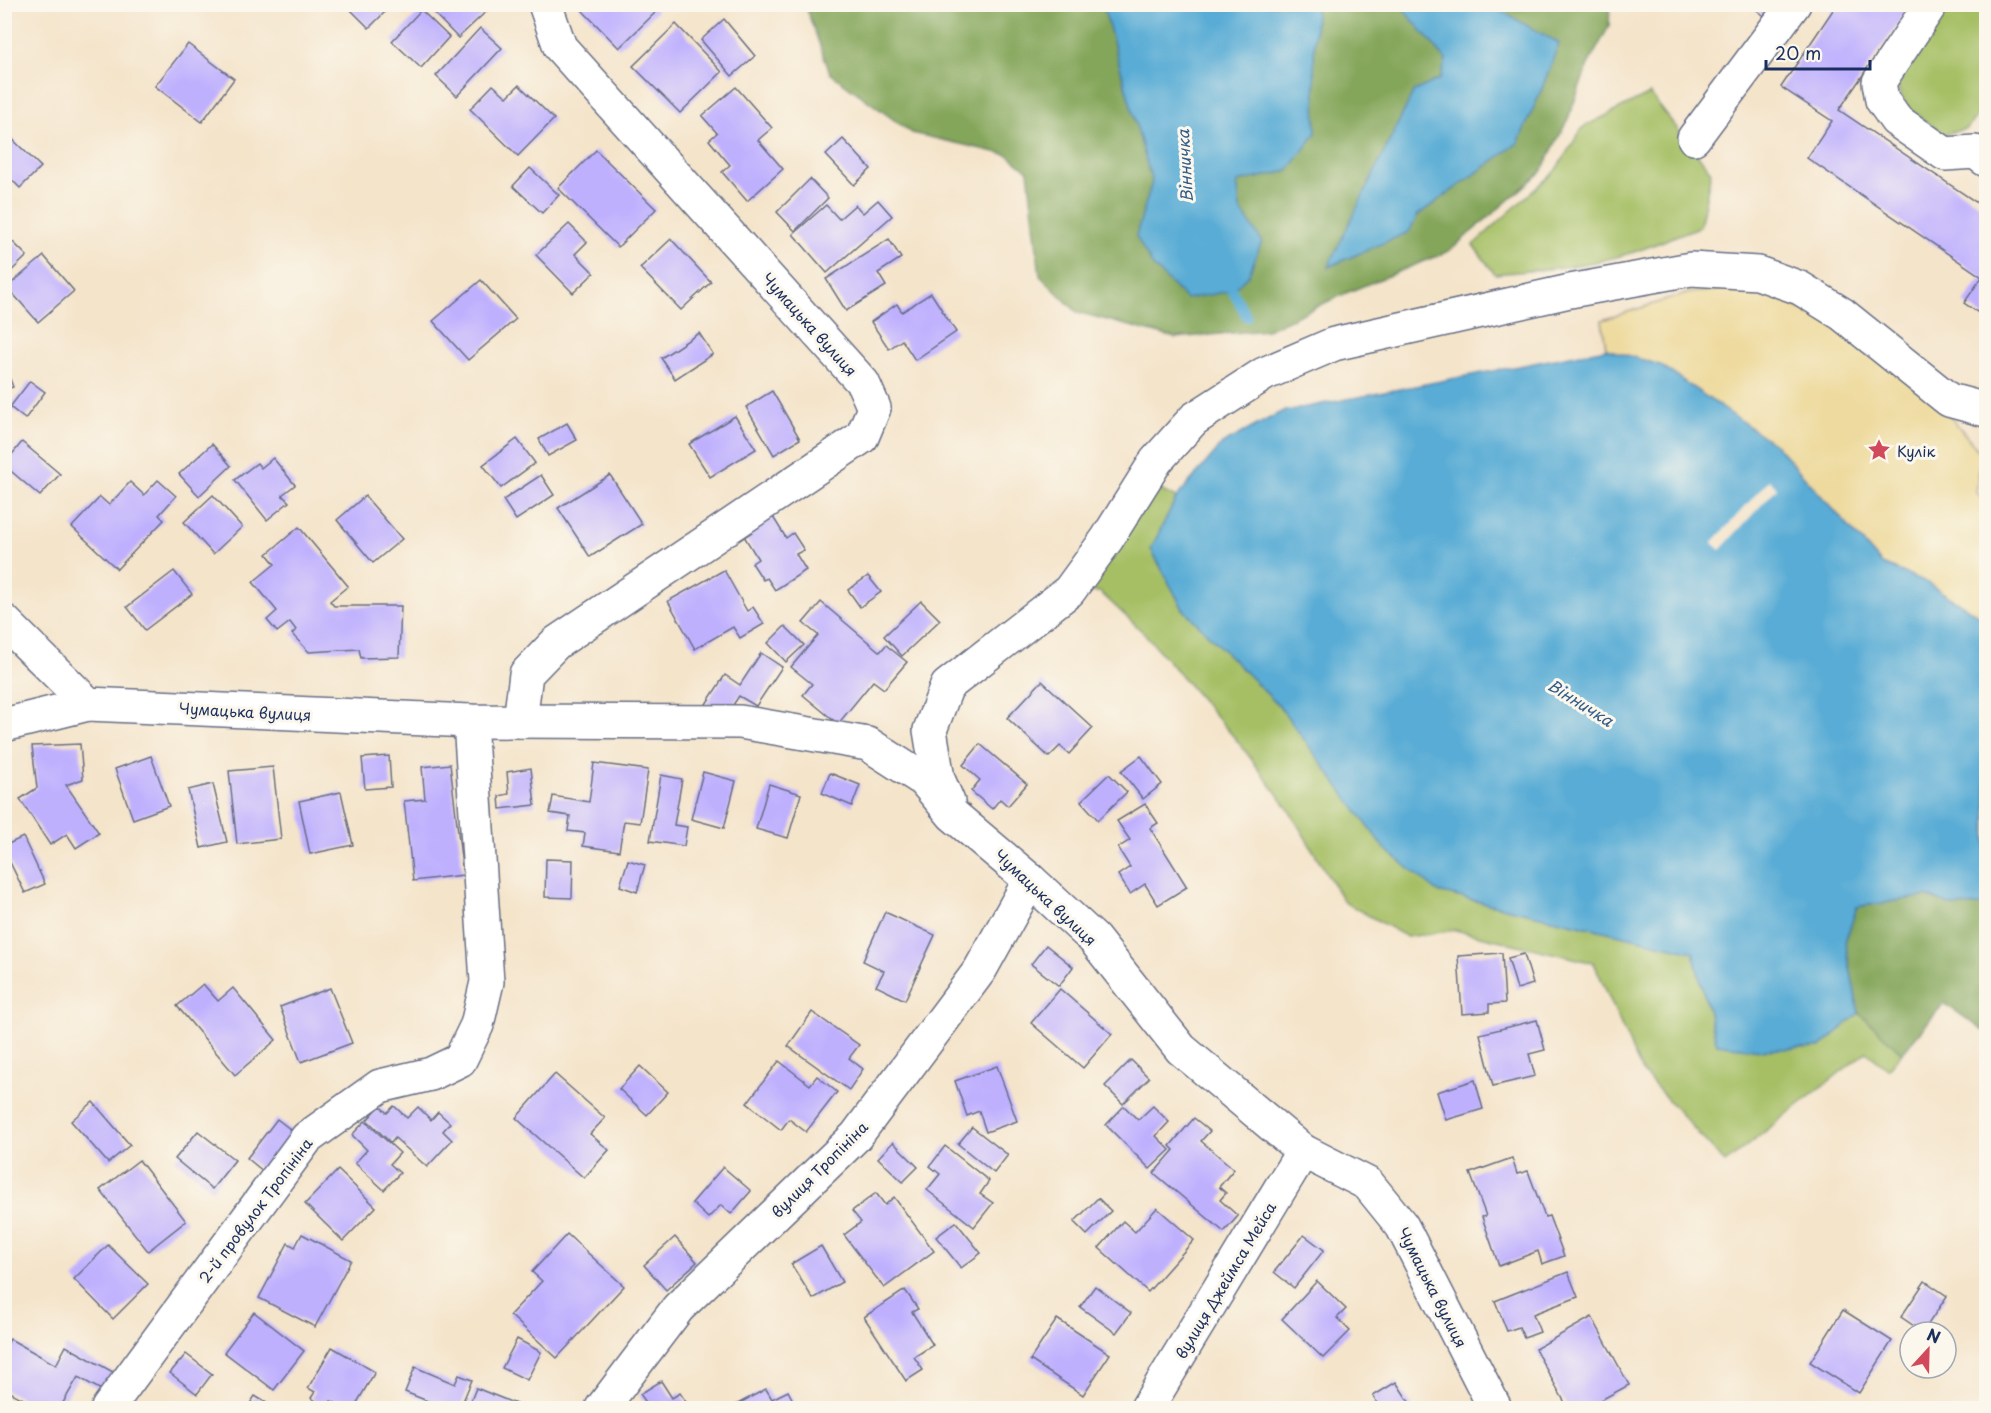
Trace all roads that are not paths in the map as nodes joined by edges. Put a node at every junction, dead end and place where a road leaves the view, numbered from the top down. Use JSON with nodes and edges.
{"nodes":[{"id":1,"x":545,"y":4,"type":"edge"},
{"id":2,"x":1794,"y":4,"type":"edge"},
{"id":3,"x":1931,"y":4,"type":"edge"},
{"id":4,"x":1694,"y":138,"type":"dead end"},
{"id":5,"x":1983,"y":149,"type":"edge"},
{"id":6,"x":1986,"y":410,"type":"edge"},
{"id":7,"x":4,"y":621,"type":"edge"},
{"id":8,"x":88,"y":704,"type":"junction"},
{"id":9,"x":470,"y":721,"type":"junction"},
{"id":10,"x":520,"y":721,"type":"junction"},
{"id":11,"x":4,"y":726,"type":"edge"},
{"id":12,"x":953,"y":815,"type":"junction"},
{"id":13,"x":1030,"y":880,"type":"junction"},
{"id":14,"x":1303,"y":1151,"type":"junction"},
{"id":15,"x":108,"y":1408,"type":"edge"},
{"id":16,"x":602,"y":1408,"type":"edge"},
{"id":17,"x":1147,"y":1408,"type":"edge"},
{"id":18,"x":1495,"y":1408,"type":"edge"}],
"edges":[{"from":1,"to":10,"type":"street","name":"Чумацька вулиця"},
{"from":2,"to":4,"type":"street"},
{"from":3,"to":5,"type":"street"},
{"from":6,"to":12,"type":"street"},
{"from":7,"to":8,"type":"street"},
{"from":8,"to":9,"type":"street","name":"Чумацька вулиця"},
{"from":8,"to":11,"type":"street","name":"Чумацька вулиця"},
{"from":9,"to":10,"type":"street","name":"Чумацька вулиця"},
{"from":9,"to":15,"type":"street","name":"2-й провулок Тропініна"},
{"from":10,"to":12,"type":"street","name":"Чумацька вулиця"},
{"from":12,"to":13,"type":"street","name":"Чумацька вулиця"},
{"from":13,"to":14,"type":"street","name":"Чумацька вулиця"},
{"from":13,"to":16,"type":"street","name":"вулиця Тропініна"},
{"from":14,"to":17,"type":"street","name":"вулиця Джеймса Мейса"},
{"from":14,"to":18,"type":"street","name":"Чумацька вулиця"}]}
